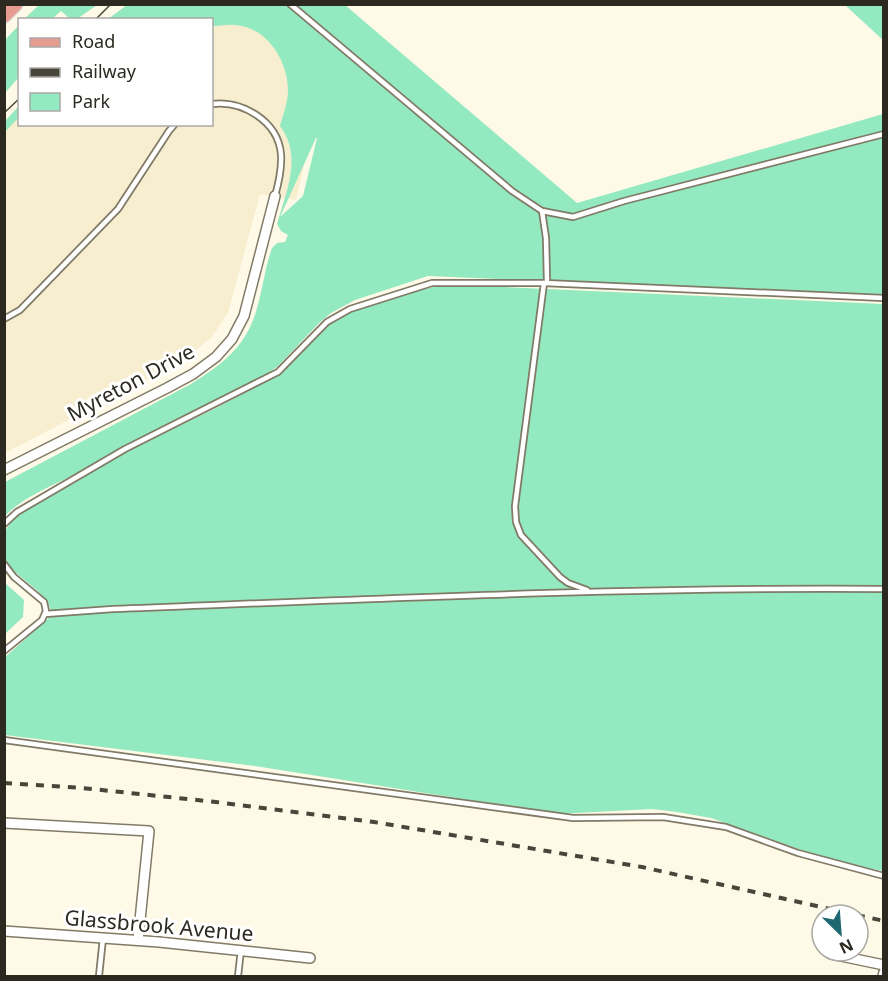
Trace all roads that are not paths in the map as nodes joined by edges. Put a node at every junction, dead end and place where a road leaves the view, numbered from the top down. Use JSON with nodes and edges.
{"nodes":[{"id":1,"x":15,"y":4,"type":"edge"},
{"id":2,"x":290,"y":4,"type":"edge"},
{"id":3,"x":4,"y":15,"type":"edge"},
{"id":4,"x":213,"y":104,"type":"edge"},
{"id":5,"x":174,"y":126,"type":"edge"},
{"id":6,"x":884,"y":134,"type":"edge"},
{"id":7,"x":275,"y":196,"type":"joint"},
{"id":8,"x":542,"y":210,"type":"junction"},
{"id":9,"x":546,"y":281,"type":"junction"},
{"id":10,"x":884,"y":298,"type":"edge"},
{"id":11,"x":4,"y":319,"type":"edge"},
{"id":12,"x":4,"y":470,"type":"edge"},
{"id":13,"x":4,"y":524,"type":"edge"},
{"id":14,"x":4,"y":564,"type":"edge"},
{"id":15,"x":884,"y":589,"type":"edge"},
{"id":16,"x":593,"y":591,"type":"junction"},
{"id":17,"x":45,"y":614,"type":"junction"},
{"id":18,"x":4,"y":651,"type":"edge"},
{"id":19,"x":4,"y":740,"type":"edge"},
{"id":20,"x":4,"y":823,"type":"edge"},
{"id":21,"x":884,"y":876,"type":"edge"},
{"id":22,"x":4,"y":931,"type":"edge"},
{"id":23,"x":103,"y":938,"type":"junction"},
{"id":24,"x":138,"y":940,"type":"junction"},
{"id":25,"x":241,"y":951,"type":"junction"},
{"id":26,"x":310,"y":958,"type":"dead end"},
{"id":27,"x":99,"y":976,"type":"edge"},
{"id":28,"x":238,"y":976,"type":"edge"}],
"edges":[{"from":1,"to":3,"type":"main road"},
{"from":2,"to":8,"type":"lane"},
{"from":4,"to":7,"type":"lane"},
{"from":5,"to":11,"type":"lane"},
{"from":6,"to":8,"type":"lane"},
{"from":7,"to":12,"type":"street","name":"Myreton Drive"},
{"from":8,"to":9,"type":"lane"},
{"from":9,"to":10,"type":"lane"},
{"from":9,"to":13,"type":"lane"},
{"from":9,"to":16,"type":"lane"},
{"from":14,"to":17,"type":"lane"},
{"from":15,"to":16,"type":"lane"},
{"from":16,"to":17,"type":"lane"},
{"from":17,"to":18,"type":"lane"},
{"from":19,"to":21,"type":"lane"},
{"from":20,"to":24,"type":"street"},
{"from":22,"to":23,"type":"street","name":"Glassbrook Avenue"},
{"from":23,"to":24,"type":"street","name":"Glassbrook Avenue"},
{"from":23,"to":27,"type":"lane"},
{"from":24,"to":25,"type":"street","name":"Glassbrook Avenue"},
{"from":25,"to":26,"type":"street","name":"Glassbrook Avenue"},
{"from":25,"to":28,"type":"lane"}]}
